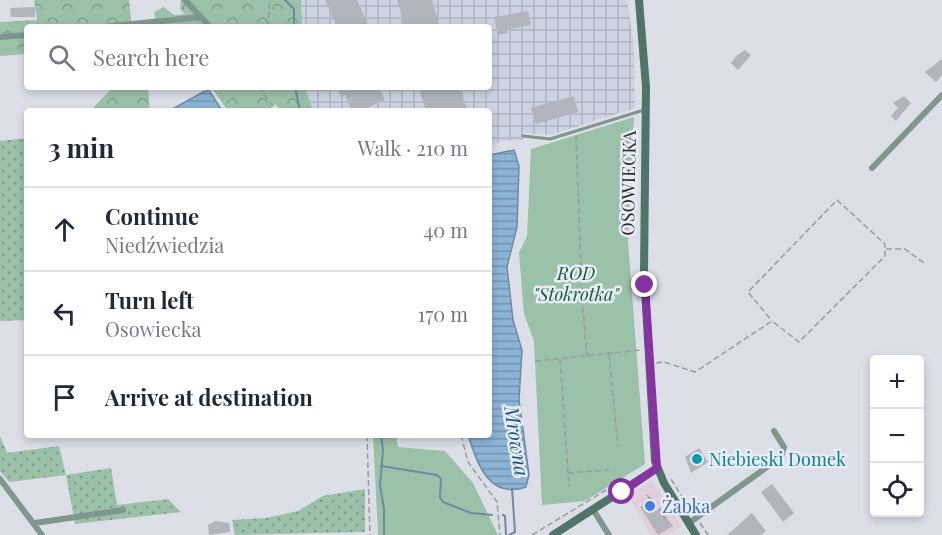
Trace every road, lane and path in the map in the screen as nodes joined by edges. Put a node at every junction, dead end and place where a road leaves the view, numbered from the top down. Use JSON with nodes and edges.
{"nodes":[{"id":1,"x":185,"y":0,"type":"edge"},
{"id":2,"x":270,"y":0,"type":"edge"},
{"id":3,"x":639,"y":0,"type":"edge"},
{"id":4,"x":201,"y":16,"type":"junction"},
{"id":5,"x":130,"y":24,"type":"edge"},
{"id":6,"x":208,"y":24,"type":"edge"},
{"id":7,"x":268,"y":24,"type":"edge"},
{"id":8,"x":24,"y":35,"type":"edge"},
{"id":9,"x":0,"y":38,"type":"edge"},
{"id":10,"x":260,"y":90,"type":"edge"},
{"id":11,"x":942,"y":95,"type":"edge"},
{"id":12,"x":275,"y":108,"type":"edge"},
{"id":13,"x":646,"y":110,"type":"junction"},
{"id":14,"x":576,"y":130,"type":"junction"},
{"id":15,"x":523,"y":136,"type":"dead end"},
{"id":16,"x":872,"y":168,"type":"dead end"},
{"id":17,"x":885,"y":249,"type":"junction"},
{"id":18,"x":924,"y":263,"type":"dead end"},
{"id":19,"x":772,"y":321,"type":"junction"},
{"id":20,"x":648,"y":350,"type":"junction"},
{"id":21,"x":609,"y":353,"type":"junction"},
{"id":22,"x":587,"y":356,"type":"junction"},
{"id":23,"x":560,"y":359,"type":"junction"},
{"id":24,"x":535,"y":361,"type":"dead end"},
{"id":25,"x":649,"y":364,"type":"junction"},
{"id":26,"x":774,"y":431,"type":"dead end"},
{"id":27,"x":367,"y":438,"type":"edge"},
{"id":28,"x":462,"y":438,"type":"edge"},
{"id":29,"x":618,"y":447,"type":"dead end"},
{"id":30,"x":657,"y":468,"type":"junction"},
{"id":31,"x":609,"y":470,"type":"dead end"},
{"id":32,"x":567,"y":473,"type":"junction"},
{"id":33,"x":0,"y":479,"type":"edge"},
{"id":34,"x":667,"y":481,"type":"dead end"},
{"id":35,"x":618,"y":483,"type":"dead end"},
{"id":36,"x":3,"y":486,"type":"edge"},
{"id":37,"x":569,"y":487,"type":"dead end"},
{"id":38,"x":647,"y":495,"type":"dead end"},
{"id":39,"x":673,"y":507,"type":"dead end"},
{"id":40,"x":123,"y":510,"type":"dead end"},
{"id":41,"x":594,"y":511,"type":"junction"},
{"id":42,"x":666,"y":511,"type":"junction"},
{"id":43,"x":663,"y":513,"type":"junction"},
{"id":44,"x":693,"y":521,"type":"junction"},
{"id":45,"x":35,"y":523,"type":"junction"},
{"id":46,"x":42,"y":535,"type":"edge"},
{"id":47,"x":369,"y":535,"type":"edge"},
{"id":48,"x":500,"y":535,"type":"edge"},
{"id":49,"x":532,"y":535,"type":"edge"},
{"id":50,"x":553,"y":535,"type":"edge"},
{"id":51,"x":609,"y":535,"type":"edge"},
{"id":52,"x":696,"y":535,"type":"edge"},
{"id":53,"x":708,"y":535,"type":"edge"}],
"edges":[{"from":1,"to":4,"type":"street"},
{"from":2,"to":7,"type":"path"},
{"from":3,"to":13,"type":"street","name":"OSOWIECKA"},
{"from":4,"to":5,"type":"street"},
{"from":4,"to":6,"type":"street"},
{"from":8,"to":9,"type":"street"},
{"from":10,"to":12,"type":"path"},
{"from":11,"to":16,"type":"street"},
{"from":13,"to":14,"type":"lane"},
{"from":13,"to":20,"type":"street","name":"OSOWIECKA"},
{"from":14,"to":15,"type":"lane"},
{"from":14,"to":22,"type":"path"},
{"from":17,"to":18,"type":"path"},
{"from":17,"to":19,"type":"path"},
{"from":17,"to":19,"type":"path"},
{"from":19,"to":25,"type":"path"},
{"from":20,"to":21,"type":"path"},
{"from":20,"to":25,"type":"street","name":"OSOWIECKA"},
{"from":21,"to":22,"type":"path"},
{"from":21,"to":29,"type":"path"},
{"from":22,"to":23,"type":"path"},
{"from":23,"to":24,"type":"path"},
{"from":23,"to":32,"type":"path"},
{"from":25,"to":30,"type":"street","name":"OSOWIECKA"},
{"from":26,"to":44,"type":"street"},
{"from":27,"to":47,"type":"path"},
{"from":28,"to":48,"type":"path"},
{"from":30,"to":41,"type":"street"},
{"from":30,"to":44,"type":"street","name":"OSOWIECKA"},
{"from":31,"to":32,"type":"path"},
{"from":32,"to":37,"type":"path"},
{"from":33,"to":36,"type":"street"},
{"from":34,"to":44,"type":"path"},
{"from":35,"to":49,"type":"path"},
{"from":36,"to":45,"type":"street"},
{"from":38,"to":43,"type":"path"},
{"from":39,"to":42,"type":"path"},
{"from":40,"to":45,"type":"street"},
{"from":41,"to":50,"type":"street"},
{"from":41,"to":51,"type":"street"},
{"from":42,"to":43,"type":"path"},
{"from":42,"to":43,"type":"path"},
{"from":44,"to":52,"type":"street","name":"OSOWIECKA"},
{"from":44,"to":53,"type":"path"},
{"from":45,"to":46,"type":"street"}]}
